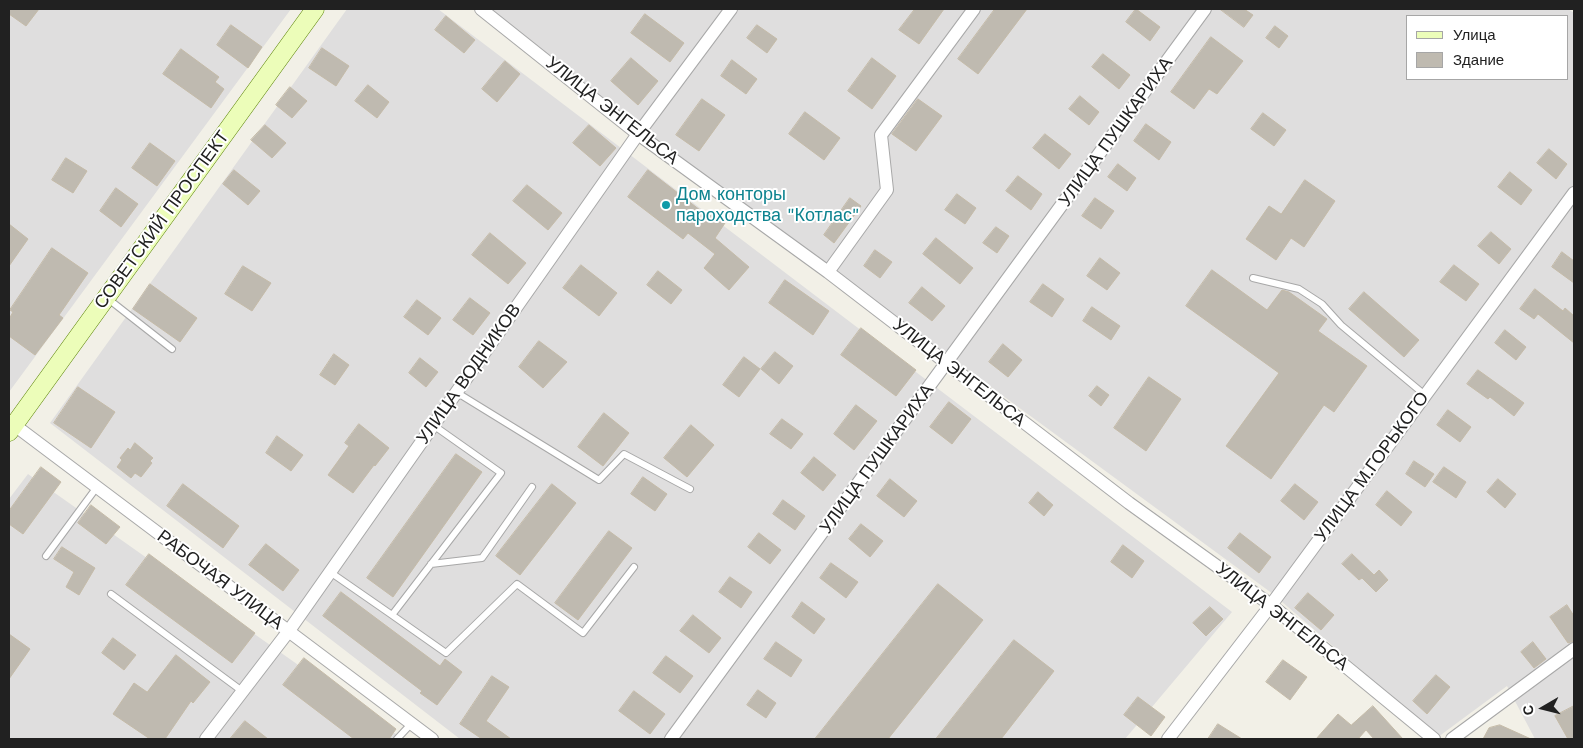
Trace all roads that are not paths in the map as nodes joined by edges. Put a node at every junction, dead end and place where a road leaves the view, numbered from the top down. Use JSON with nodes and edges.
{"nodes":[{"id":1,"x":315,"y":9,"type":"edge"},
{"id":2,"x":482,"y":9,"type":"edge"},
{"id":3,"x":731,"y":9,"type":"edge"},
{"id":4,"x":974,"y":9,"type":"edge"},
{"id":5,"x":1205,"y":9,"type":"edge"},
{"id":6,"x":638,"y":134,"type":"junction"},
{"id":7,"x":1574,"y":193,"type":"edge"},
{"id":8,"x":828,"y":272,"type":"junction"},
{"id":9,"x":1253,"y":278,"type":"dead end"},
{"id":10,"x":106,"y":298,"type":"junction"},
{"id":11,"x":172,"y":349,"type":"dead end"},
{"id":12,"x":946,"y":364,"type":"junction"},
{"id":13,"x":456,"y":392,"type":"junction"},
{"id":14,"x":1425,"y":395,"type":"junction"},
{"id":15,"x":433,"y":425,"type":"junction"},
{"id":16,"x":10,"y":426,"type":"edge"},
{"id":17,"x":97,"y":487,"type":"junction"},
{"id":18,"x":532,"y":487,"type":"dead end"},
{"id":19,"x":690,"y":489,"type":"dead end"},
{"id":20,"x":46,"y":556,"type":"dead end"},
{"id":21,"x":431,"y":564,"type":"junction"},
{"id":22,"x":634,"y":567,"type":"dead end"},
{"id":23,"x":330,"y":572,"type":"junction"},
{"id":24,"x":111,"y":594,"type":"dead end"},
{"id":25,"x":1271,"y":605,"type":"junction"},
{"id":26,"x":392,"y":615,"type":"junction"},
{"id":27,"x":288,"y":632,"type":"junction"},
{"id":28,"x":1574,"y":649,"type":"edge"},
{"id":29,"x":242,"y":691,"type":"junction"},
{"id":30,"x":411,"y":724,"type":"junction"},
{"id":31,"x":206,"y":739,"type":"edge"},
{"id":32,"x":397,"y":739,"type":"edge"},
{"id":33,"x":432,"y":739,"type":"edge"},
{"id":34,"x":671,"y":739,"type":"edge"},
{"id":35,"x":1168,"y":739,"type":"edge"},
{"id":36,"x":1434,"y":739,"type":"edge"},
{"id":37,"x":1452,"y":739,"type":"edge"}],
"edges":[{"from":1,"to":10,"type":"main road","name":"СОВЕТСКИЙ ПРОСПЕКТ"},
{"from":2,"to":6,"type":"street","name":"УЛИЦА ЭНГЕЛЬСА"},
{"from":3,"to":6,"type":"street","name":"УЛИЦА ВОДНИКОВ"},
{"from":4,"to":8,"type":"street"},
{"from":5,"to":12,"type":"street","name":"УЛИЦА ПУШКАРИХА"},
{"from":6,"to":8,"type":"street","name":"УЛИЦА ЭНГЕЛЬСА"},
{"from":6,"to":13,"type":"street","name":"УЛИЦА ВОДНИКОВ"},
{"from":7,"to":14,"type":"street","name":"УЛИЦА М.ГОРЬКОГО"},
{"from":8,"to":12,"type":"street","name":"УЛИЦА ЭНГЕЛЬСА"},
{"from":9,"to":14,"type":"lane"},
{"from":10,"to":11,"type":"lane"},
{"from":10,"to":16,"type":"main road","name":"СОВЕТСКИЙ ПРОСПЕКТ"},
{"from":12,"to":25,"type":"street","name":"УЛИЦА ЭНГЕЛЬСА"},
{"from":12,"to":34,"type":"street","name":"УЛИЦА ПУШКАРИХА"},
{"from":13,"to":15,"type":"street","name":"УЛИЦА ВОДНИКОВ"},
{"from":13,"to":19,"type":"lane"},
{"from":14,"to":25,"type":"street","name":"УЛИЦА М.ГОРЬКОГО"},
{"from":15,"to":21,"type":"lane"},
{"from":15,"to":23,"type":"street","name":"УЛИЦА ВОДНИКОВ"},
{"from":16,"to":17,"type":"street","name":"РАБОЧАЯ УЛИЦА"},
{"from":17,"to":20,"type":"lane"},
{"from":17,"to":27,"type":"street","name":"РАБОЧАЯ УЛИЦА"},
{"from":18,"to":21,"type":"lane"},
{"from":21,"to":26,"type":"lane"},
{"from":22,"to":26,"type":"lane"},
{"from":23,"to":26,"type":"lane"},
{"from":23,"to":27,"type":"street","name":"УЛИЦА ВОДНИКОВ"},
{"from":24,"to":29,"type":"lane"},
{"from":25,"to":35,"type":"street","name":"УЛИЦА М.ГОРЬКОГО"},
{"from":25,"to":36,"type":"street","name":"УЛИЦА ЭНГЕЛЬСА"},
{"from":27,"to":29,"type":"street","name":"УЛИЦА ВОДНИКОВ"},
{"from":27,"to":30,"type":"street","name":"РАБОЧАЯ УЛИЦА"},
{"from":28,"to":37,"type":"street"},
{"from":29,"to":31,"type":"street","name":"УЛИЦА ВОДНИКОВ"},
{"from":30,"to":32,"type":"lane"},
{"from":30,"to":33,"type":"street","name":"РАБОЧАЯ УЛИЦА"}]}
